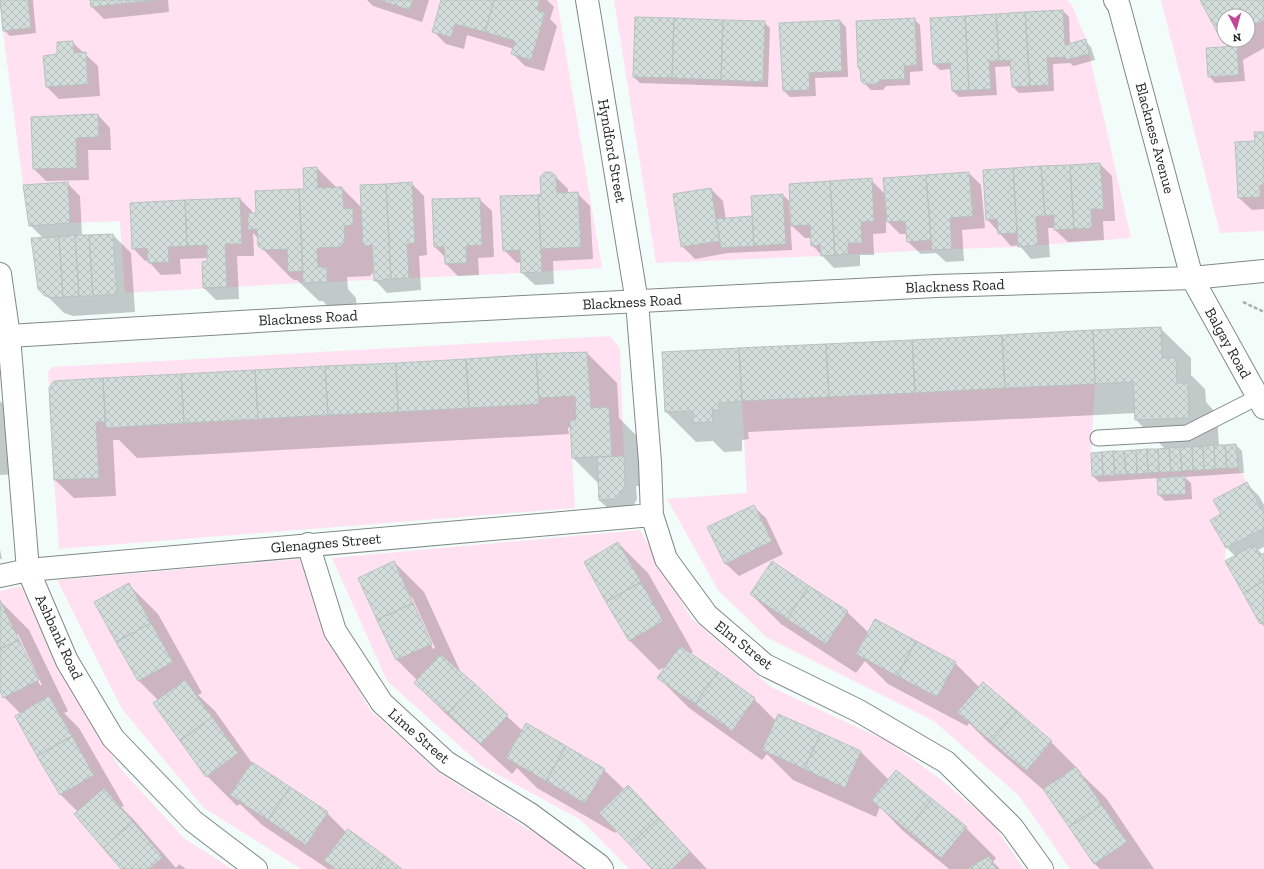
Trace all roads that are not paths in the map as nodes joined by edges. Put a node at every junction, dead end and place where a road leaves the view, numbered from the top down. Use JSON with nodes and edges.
{"nodes":[{"id":1,"x":587,"y":0,"type":"edge"},
{"id":2,"x":1115,"y":0,"type":"edge"},
{"id":3,"x":1264,"y":271,"type":"edge"},
{"id":4,"x":0,"y":274,"type":"edge"},
{"id":5,"x":1192,"y":278,"type":"junction"},
{"id":6,"x":637,"y":302,"type":"junction"},
{"id":7,"x":5,"y":337,"type":"edge"},
{"id":8,"x":1261,"y":402,"type":"edge"},
{"id":9,"x":1098,"y":438,"type":"dead end"},
{"id":10,"x":652,"y":515,"type":"junction"},
{"id":11,"x":308,"y":544,"type":"junction"},
{"id":12,"x":28,"y":570,"type":"junction"},
{"id":13,"x":0,"y":576,"type":"edge"},
{"id":14,"x":256,"y":869,"type":"edge"},
{"id":15,"x":602,"y":869,"type":"edge"},
{"id":16,"x":1042,"y":869,"type":"edge"}],
"edges":[{"from":1,"to":6,"type":"street","name":"Hyndford Street"},
{"from":2,"to":5,"type":"street","name":"Blackness Avenue"},
{"from":3,"to":5,"type":"street","name":"Blackness Road"},
{"from":4,"to":7,"type":"street","name":"Ashbank Road"},
{"from":5,"to":6,"type":"street","name":"Blackness Road"},
{"from":5,"to":8,"type":"street","name":"Balgay Road"},
{"from":6,"to":7,"type":"street","name":"Blackness Road"},
{"from":6,"to":10,"type":"street","name":"Elm Street"},
{"from":7,"to":12,"type":"street","name":"Ashbank Road"},
{"from":8,"to":9,"type":"lane"},
{"from":10,"to":11,"type":"street","name":"Glenagnes Street"},
{"from":10,"to":16,"type":"street","name":"Elm Street"},
{"from":11,"to":12,"type":"street","name":"Glenagnes Street"},
{"from":11,"to":15,"type":"street","name":"Lime Street"},
{"from":12,"to":13,"type":"street","name":"Glenagnes Street"},
{"from":12,"to":14,"type":"street","name":"Ashbank Road"}]}
